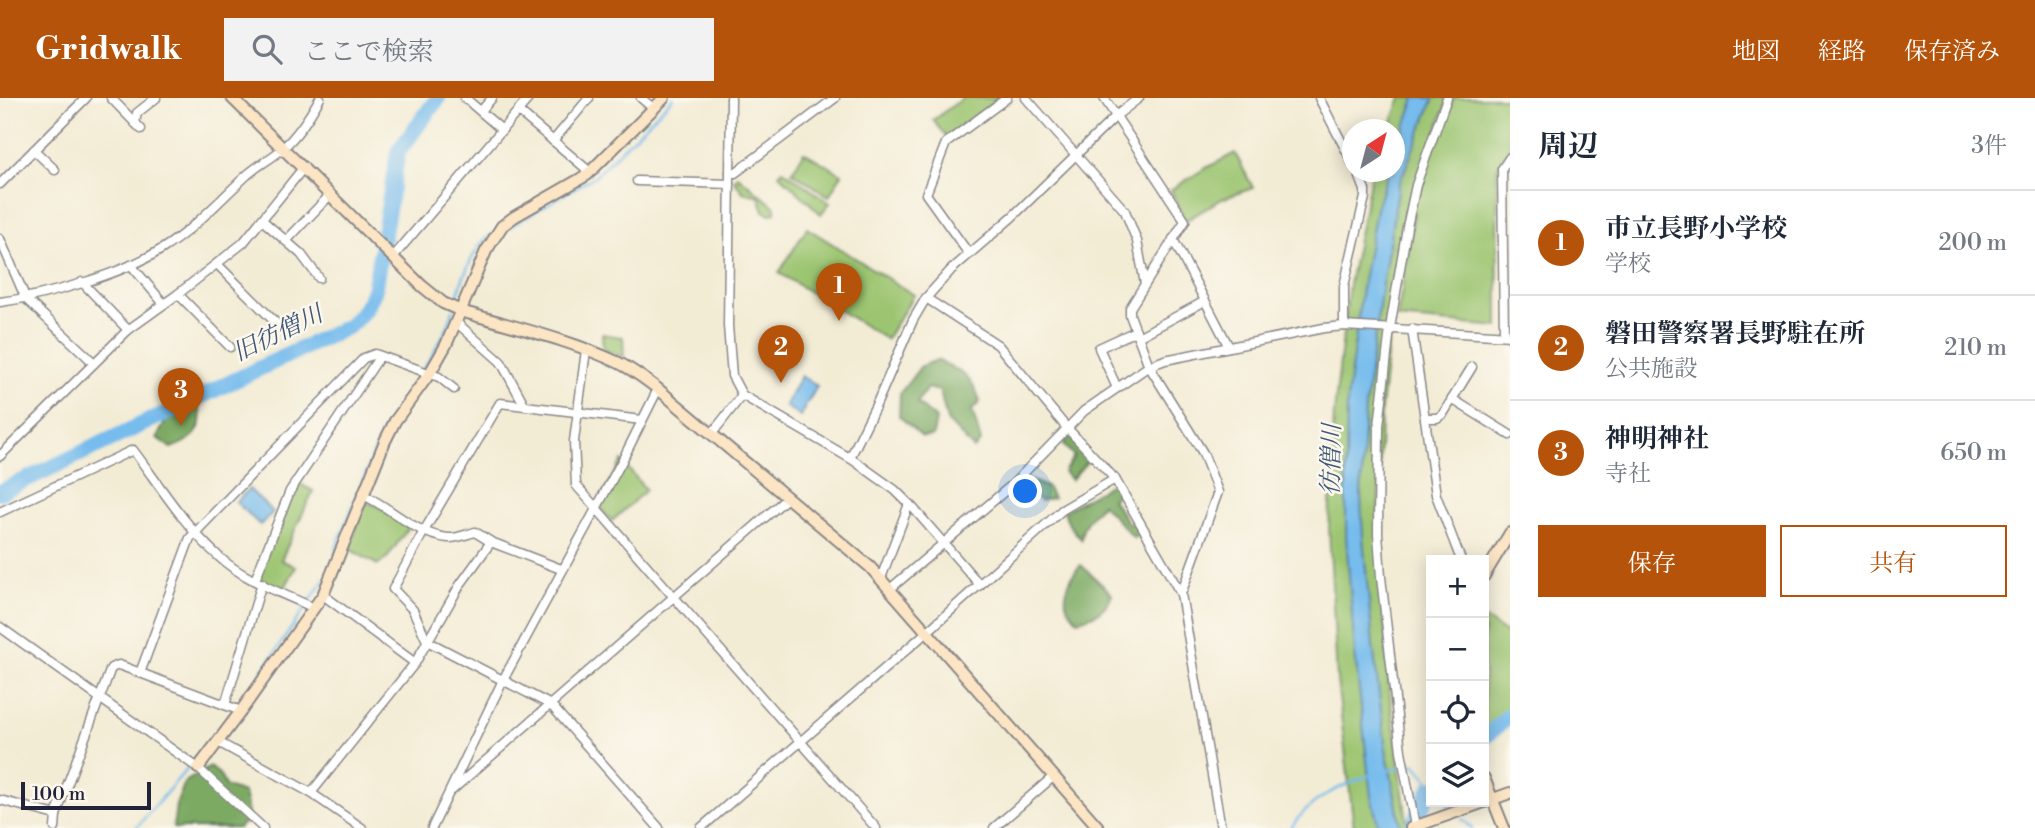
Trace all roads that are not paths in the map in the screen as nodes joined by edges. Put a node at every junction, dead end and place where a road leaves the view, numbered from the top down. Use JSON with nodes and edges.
{"nodes":[{"id":1,"x":86,"y":98,"type":"edge"},
{"id":2,"x":111,"y":98,"type":"edge"},
{"id":3,"x":156,"y":98,"type":"edge"},
{"id":4,"x":232,"y":98,"type":"edge"},
{"id":5,"x":320,"y":98,"type":"edge"},
{"id":6,"x":465,"y":98,"type":"edge"},
{"id":7,"x":492,"y":98,"type":"edge"},
{"id":8,"x":529,"y":98,"type":"edge"},
{"id":9,"x":589,"y":98,"type":"edge"},
{"id":10,"x":641,"y":98,"type":"edge"},
{"id":11,"x":664,"y":98,"type":"edge"},
{"id":12,"x":731,"y":98,"type":"edge"},
{"id":13,"x":835,"y":98,"type":"edge"},
{"id":14,"x":1007,"y":98,"type":"edge"},
{"id":15,"x":1026,"y":98,"type":"edge"},
{"id":16,"x":1104,"y":98,"type":"edge"},
{"id":17,"x":1139,"y":98,"type":"edge"},
{"id":18,"x":1319,"y":98,"type":"edge"},
{"id":19,"x":1447,"y":98,"type":"edge"},
{"id":20,"x":654,"y":109,"type":"junction"},
{"id":21,"x":481,"y":111,"type":"junction"},
{"id":22,"x":518,"y":111,"type":"junction"},
{"id":23,"x":1116,"y":115,"type":"junction"},
{"id":24,"x":502,"y":130,"type":"junction"},
{"id":25,"x":553,"y":141,"type":"junction"},
{"id":26,"x":1342,"y":141,"type":"edge"},
{"id":27,"x":283,"y":149,"type":"junction"},
{"id":28,"x":34,"y":150,"type":"junction"},
{"id":29,"x":1077,"y":156,"type":"junction"},
{"id":30,"x":1510,"y":157,"type":"edge"},
{"id":31,"x":304,"y":167,"type":"junction"},
{"id":32,"x":1502,"y":169,"type":"junction"},
{"id":33,"x":55,"y":170,"type":"dead end"},
{"id":34,"x":590,"y":172,"type":"junction"},
{"id":35,"x":730,"y":172,"type":"junction"},
{"id":36,"x":1510,"y":178,"type":"edge"},
{"id":37,"x":637,"y":181,"type":"dead end"},
{"id":38,"x":1361,"y":182,"type":"edge"},
{"id":39,"x":0,"y":184,"type":"edge"},
{"id":40,"x":730,"y":184,"type":"junction"},
{"id":41,"x":331,"y":194,"type":"junction"},
{"id":42,"x":262,"y":220,"type":"junction"},
{"id":43,"x":0,"y":239,"type":"edge"},
{"id":44,"x":1173,"y":239,"type":"junction"},
{"id":45,"x":286,"y":241,"type":"junction"},
{"id":46,"x":969,"y":254,"type":"junction"},
{"id":47,"x":393,"y":257,"type":"junction"},
{"id":48,"x":217,"y":264,"type":"junction"},
{"id":49,"x":131,"y":265,"type":"junction"},
{"id":50,"x":319,"y":278,"type":"dead end"},
{"id":51,"x":82,"y":282,"type":"junction"},
{"id":52,"x":1145,"y":284,"type":"junction"},
{"id":53,"x":178,"y":294,"type":"junction"},
{"id":54,"x":926,"y":298,"type":"junction"},
{"id":55,"x":26,"y":299,"type":"junction"},
{"id":56,"x":0,"y":302,"type":"edge"},
{"id":57,"x":1205,"y":302,"type":"junction"},
{"id":58,"x":164,"y":304,"type":"junction"},
{"id":59,"x":459,"y":316,"type":"junction"},
{"id":60,"x":1344,"y":326,"type":"junction"},
{"id":61,"x":1388,"y":328,"type":"junction"},
{"id":62,"x":1412,"y":329,"type":"junction"},
{"id":63,"x":128,"y":330,"type":"junction"},
{"id":64,"x":287,"y":334,"type":"dead end"},
{"id":65,"x":1137,"y":334,"type":"junction"},
{"id":66,"x":1507,"y":336,"type":"edge"},
{"id":67,"x":229,"y":347,"type":"dead end"},
{"id":68,"x":1229,"y":347,"type":"junction"},
{"id":69,"x":586,"y":350,"type":"junction"},
{"id":70,"x":380,"y":356,"type":"junction"},
{"id":71,"x":93,"y":362,"type":"junction"},
{"id":72,"x":1149,"y":366,"type":"junction"},
{"id":73,"x":1472,"y":367,"type":"dead end"},
{"id":74,"x":430,"y":373,"type":"junction"},
{"id":75,"x":1117,"y":388,"type":"junction"},
{"id":76,"x":454,"y":389,"type":"dead end"},
{"id":77,"x":658,"y":389,"type":"junction"},
{"id":78,"x":742,"y":395,"type":"junction"},
{"id":79,"x":1452,"y":399,"type":"junction"},
{"id":80,"x":524,"y":404,"type":"junction"},
{"id":81,"x":578,"y":412,"type":"junction"},
{"id":82,"x":1426,"y":418,"type":"junction"},
{"id":83,"x":642,"y":420,"type":"junction"},
{"id":84,"x":1066,"y":427,"type":"junction"},
{"id":85,"x":711,"y":435,"type":"junction"},
{"id":86,"x":1510,"y":435,"type":"edge"},
{"id":87,"x":0,"y":456,"type":"edge"},
{"id":88,"x":850,"y":458,"type":"junction"},
{"id":89,"x":1115,"y":479,"type":"junction"},
{"id":90,"x":363,"y":495,"type":"junction"},
{"id":91,"x":786,"y":499,"type":"junction"},
{"id":92,"x":909,"y":504,"type":"junction"},
{"id":93,"x":596,"y":506,"type":"junction"},
{"id":94,"x":0,"y":512,"type":"edge"},
{"id":95,"x":424,"y":531,"type":"junction"},
{"id":96,"x":195,"y":533,"type":"junction"},
{"id":97,"x":1510,"y":533,"type":"edge"},
{"id":98,"x":491,"y":541,"type":"junction"},
{"id":99,"x":944,"y":543,"type":"junction"},
{"id":100,"x":1459,"y":555,"type":"edge"},
{"id":101,"x":1489,"y":568,"type":"edge"},
{"id":102,"x":561,"y":569,"type":"junction"},
{"id":103,"x":881,"y":578,"type":"junction"},
{"id":104,"x":259,"y":581,"type":"junction"},
{"id":105,"x":980,"y":585,"type":"junction"},
{"id":106,"x":890,"y":589,"type":"junction"},
{"id":107,"x":1181,"y":594,"type":"junction"},
{"id":108,"x":323,"y":595,"type":"junction"},
{"id":109,"x":675,"y":596,"type":"junction"},
{"id":110,"x":314,"y":608,"type":"junction"},
{"id":111,"x":0,"y":627,"type":"edge"},
{"id":112,"x":928,"y":631,"type":"junction"},
{"id":113,"x":427,"y":641,"type":"junction"},
{"id":114,"x":415,"y":663,"type":"junction"},
{"id":115,"x":140,"y":673,"type":"junction"},
{"id":116,"x":503,"y":680,"type":"junction"},
{"id":117,"x":98,"y":697,"type":"junction"},
{"id":118,"x":225,"y":705,"type":"junction"},
{"id":119,"x":551,"y":705,"type":"junction"},
{"id":120,"x":241,"y":711,"type":"junction"},
{"id":121,"x":800,"y":741,"type":"junction"},
{"id":122,"x":218,"y":743,"type":"junction"},
{"id":123,"x":198,"y":768,"type":"junction"},
{"id":124,"x":1054,"y":776,"type":"junction"},
{"id":125,"x":1489,"y":792,"type":"edge"},
{"id":126,"x":312,"y":793,"type":"junction"},
{"id":127,"x":1510,"y":793,"type":"edge"},
{"id":128,"x":446,"y":796,"type":"junction"},
{"id":129,"x":0,"y":800,"type":"edge"},
{"id":130,"x":1492,"y":800,"type":"junction"},
{"id":131,"x":56,"y":814,"type":"junction"},
{"id":132,"x":434,"y":824,"type":"edge"},
{"id":133,"x":1413,"y":827,"type":"edge"},
{"id":134,"x":55,"y":828,"type":"edge"},
{"id":135,"x":262,"y":828,"type":"edge"},
{"id":136,"x":362,"y":828,"type":"edge"},
{"id":137,"x":443,"y":828,"type":"edge"},
{"id":138,"x":659,"y":828,"type":"edge"},
{"id":139,"x":701,"y":828,"type":"edge"},
{"id":140,"x":876,"y":828,"type":"edge"},
{"id":141,"x":994,"y":828,"type":"edge"},
{"id":142,"x":1099,"y":828,"type":"edge"},
{"id":143,"x":1221,"y":828,"type":"edge"},
{"id":144,"x":1504,"y":828,"type":"edge"}],
"edges":[{"from":1,"to":28,"type":"street"},
{"from":2,"to":3,"type":"street"},
{"from":4,"to":27,"type":"street"},
{"from":5,"to":27,"type":"street"},
{"from":6,"to":21,"type":"street"},
{"from":7,"to":21,"type":"street"},
{"from":8,"to":22,"type":"street"},
{"from":9,"to":25,"type":"street"},
{"from":10,"to":20,"type":"street"},
{"from":11,"to":20,"type":"street"},
{"from":12,"to":35,"type":"street"},
{"from":13,"to":35,"type":"street"},
{"from":14,"to":46,"type":"street"},
{"from":15,"to":29,"type":"street"},
{"from":16,"to":23,"type":"street"},
{"from":17,"to":23,"type":"street"},
{"from":18,"to":26,"type":"street"},
{"from":19,"to":61,"type":"street"},
{"from":20,"to":34,"type":"street"},
{"from":21,"to":24,"type":"street"},
{"from":22,"to":24,"type":"street"},
{"from":22,"to":25,"type":"street"},
{"from":23,"to":29,"type":"street"},
{"from":23,"to":44,"type":"street"},
{"from":24,"to":47,"type":"street"},
{"from":25,"to":34,"type":"street"},
{"from":27,"to":31,"type":"street"},
{"from":27,"to":49,"type":"street"},
{"from":28,"to":33,"type":"street"},
{"from":28,"to":39,"type":"street"},
{"from":29,"to":46,"type":"street"},
{"from":29,"to":52,"type":"street"},
{"from":30,"to":32,"type":"street"},
{"from":31,"to":41,"type":"street"},
{"from":31,"to":42,"type":"street"},
{"from":32,"to":36,"type":"street"},
{"from":32,"to":66,"type":"street"},
{"from":34,"to":59,"type":"street"},
{"from":35,"to":40,"type":"street"},
{"from":37,"to":40,"type":"street"},
{"from":38,"to":60,"type":"street"},
{"from":40,"to":78,"type":"street"},
{"from":41,"to":45,"type":"street"},
{"from":41,"to":47,"type":"street"},
{"from":42,"to":45,"type":"street"},
{"from":42,"to":48,"type":"street"},
{"from":43,"to":55,"type":"street"},
{"from":44,"to":52,"type":"street"},
{"from":44,"to":57,"type":"street"},
{"from":45,"to":50,"type":"street"},
{"from":46,"to":54,"type":"street"},
{"from":47,"to":59,"type":"street"},
{"from":48,"to":53,"type":"street"},
{"from":48,"to":64,"type":"street"},
{"from":49,"to":51,"type":"street"},
{"from":49,"to":58,"type":"street"},
{"from":51,"to":55,"type":"street"},
{"from":51,"to":63,"type":"street"},
{"from":52,"to":65,"type":"street"},
{"from":53,"to":58,"type":"street"},
{"from":53,"to":67,"type":"street"},
{"from":54,"to":84,"type":"street"},
{"from":54,"to":88,"type":"street"},
{"from":55,"to":56,"type":"street"},
{"from":55,"to":71,"type":"street"},
{"from":57,"to":65,"type":"street"},
{"from":57,"to":68,"type":"street"},
{"from":58,"to":63,"type":"street"},
{"from":59,"to":69,"type":"street"},
{"from":59,"to":74,"type":"street"},
{"from":59,"to":80,"type":"street"},
{"from":60,"to":61,"type":"street"},
{"from":60,"to":68,"type":"street"},
{"from":61,"to":62,"type":"street"},
{"from":61,"to":133,"type":"street"},
{"from":62,"to":66,"type":"street"},
{"from":62,"to":82,"type":"street"},
{"from":63,"to":71,"type":"street"},
{"from":65,"to":72,"type":"street"},
{"from":65,"to":75,"type":"street"},
{"from":68,"to":72,"type":"street"},
{"from":69,"to":77,"type":"street"},
{"from":69,"to":81,"type":"street"},
{"from":70,"to":74,"type":"street"},
{"from":70,"to":96,"type":"street"},
{"from":70,"to":104,"type":"street"},
{"from":71,"to":87,"type":"street"},
{"from":72,"to":75,"type":"street"},
{"from":72,"to":107,"type":"street"},
{"from":73,"to":79,"type":"street"},
{"from":74,"to":76,"type":"street"},
{"from":74,"to":90,"type":"street"},
{"from":75,"to":84,"type":"street"},
{"from":77,"to":83,"type":"street"},
{"from":77,"to":85,"type":"street"},
{"from":78,"to":85,"type":"street"},
{"from":78,"to":88,"type":"street"},
{"from":79,"to":82,"type":"street"},
{"from":79,"to":86,"type":"street"},
{"from":80,"to":81,"type":"street"},
{"from":80,"to":95,"type":"street"},
{"from":81,"to":83,"type":"street"},
{"from":81,"to":93,"type":"street"},
{"from":82,"to":100,"type":"street"},
{"from":83,"to":93,"type":"street"},
{"from":84,"to":89,"type":"street"},
{"from":84,"to":99,"type":"street"},
{"from":85,"to":91,"type":"street"},
{"from":88,"to":92,"type":"street"},
{"from":89,"to":105,"type":"street"},
{"from":89,"to":107,"type":"street"},
{"from":90,"to":95,"type":"street"},
{"from":90,"to":108,"type":"street"},
{"from":91,"to":103,"type":"street"},
{"from":91,"to":109,"type":"street"},
{"from":92,"to":99,"type":"street"},
{"from":92,"to":103,"type":"street"},
{"from":93,"to":102,"type":"street"},
{"from":93,"to":109,"type":"street"},
{"from":94,"to":96,"type":"street"},
{"from":95,"to":98,"type":"street"},
{"from":95,"to":113,"type":"street"},
{"from":96,"to":104,"type":"street"},
{"from":96,"to":115,"type":"street"},
{"from":97,"to":101,"type":"street"},
{"from":98,"to":102,"type":"street"},
{"from":98,"to":113,"type":"street"},
{"from":99,"to":105,"type":"street"},
{"from":99,"to":106,"type":"street"},
{"from":102,"to":116,"type":"street"},
{"from":103,"to":106,"type":"street"},
{"from":104,"to":110,"type":"street"},
{"from":104,"to":118,"type":"street"},
{"from":105,"to":112,"type":"street"},
{"from":106,"to":112,"type":"street"},
{"from":107,"to":143,"type":"street"},
{"from":108,"to":110,"type":"street"},
{"from":108,"to":114,"type":"street"},
{"from":109,"to":119,"type":"street"},
{"from":109,"to":121,"type":"street"},
{"from":110,"to":120,"type":"street"},
{"from":111,"to":117,"type":"street"},
{"from":112,"to":121,"type":"street"},
{"from":112,"to":124,"type":"street"},
{"from":113,"to":114,"type":"street"},
{"from":113,"to":116,"type":"street"},
{"from":114,"to":126,"type":"street"},
{"from":115,"to":117,"type":"street"},
{"from":115,"to":118,"type":"street"},
{"from":116,"to":119,"type":"street"},
{"from":116,"to":128,"type":"street"},
{"from":117,"to":123,"type":"street"},
{"from":117,"to":131,"type":"street"},
{"from":118,"to":120,"type":"street"},
{"from":119,"to":128,"type":"street"},
{"from":119,"to":138,"type":"street"},
{"from":120,"to":122,"type":"street"},
{"from":121,"to":139,"type":"street"},
{"from":121,"to":140,"type":"street"},
{"from":122,"to":123,"type":"street"},
{"from":122,"to":126,"type":"street"},
{"from":123,"to":135,"type":"street"},
{"from":124,"to":141,"type":"street"},
{"from":124,"to":142,"type":"street"},
{"from":125,"to":130,"type":"street"},
{"from":126,"to":136,"type":"street"},
{"from":127,"to":130,"type":"street"},
{"from":128,"to":132,"type":"street"},
{"from":129,"to":131,"type":"street"},
{"from":130,"to":133,"type":"street"},
{"from":130,"to":144,"type":"street"},
{"from":131,"to":134,"type":"street"},
{"from":132,"to":137,"type":"street"}]}
